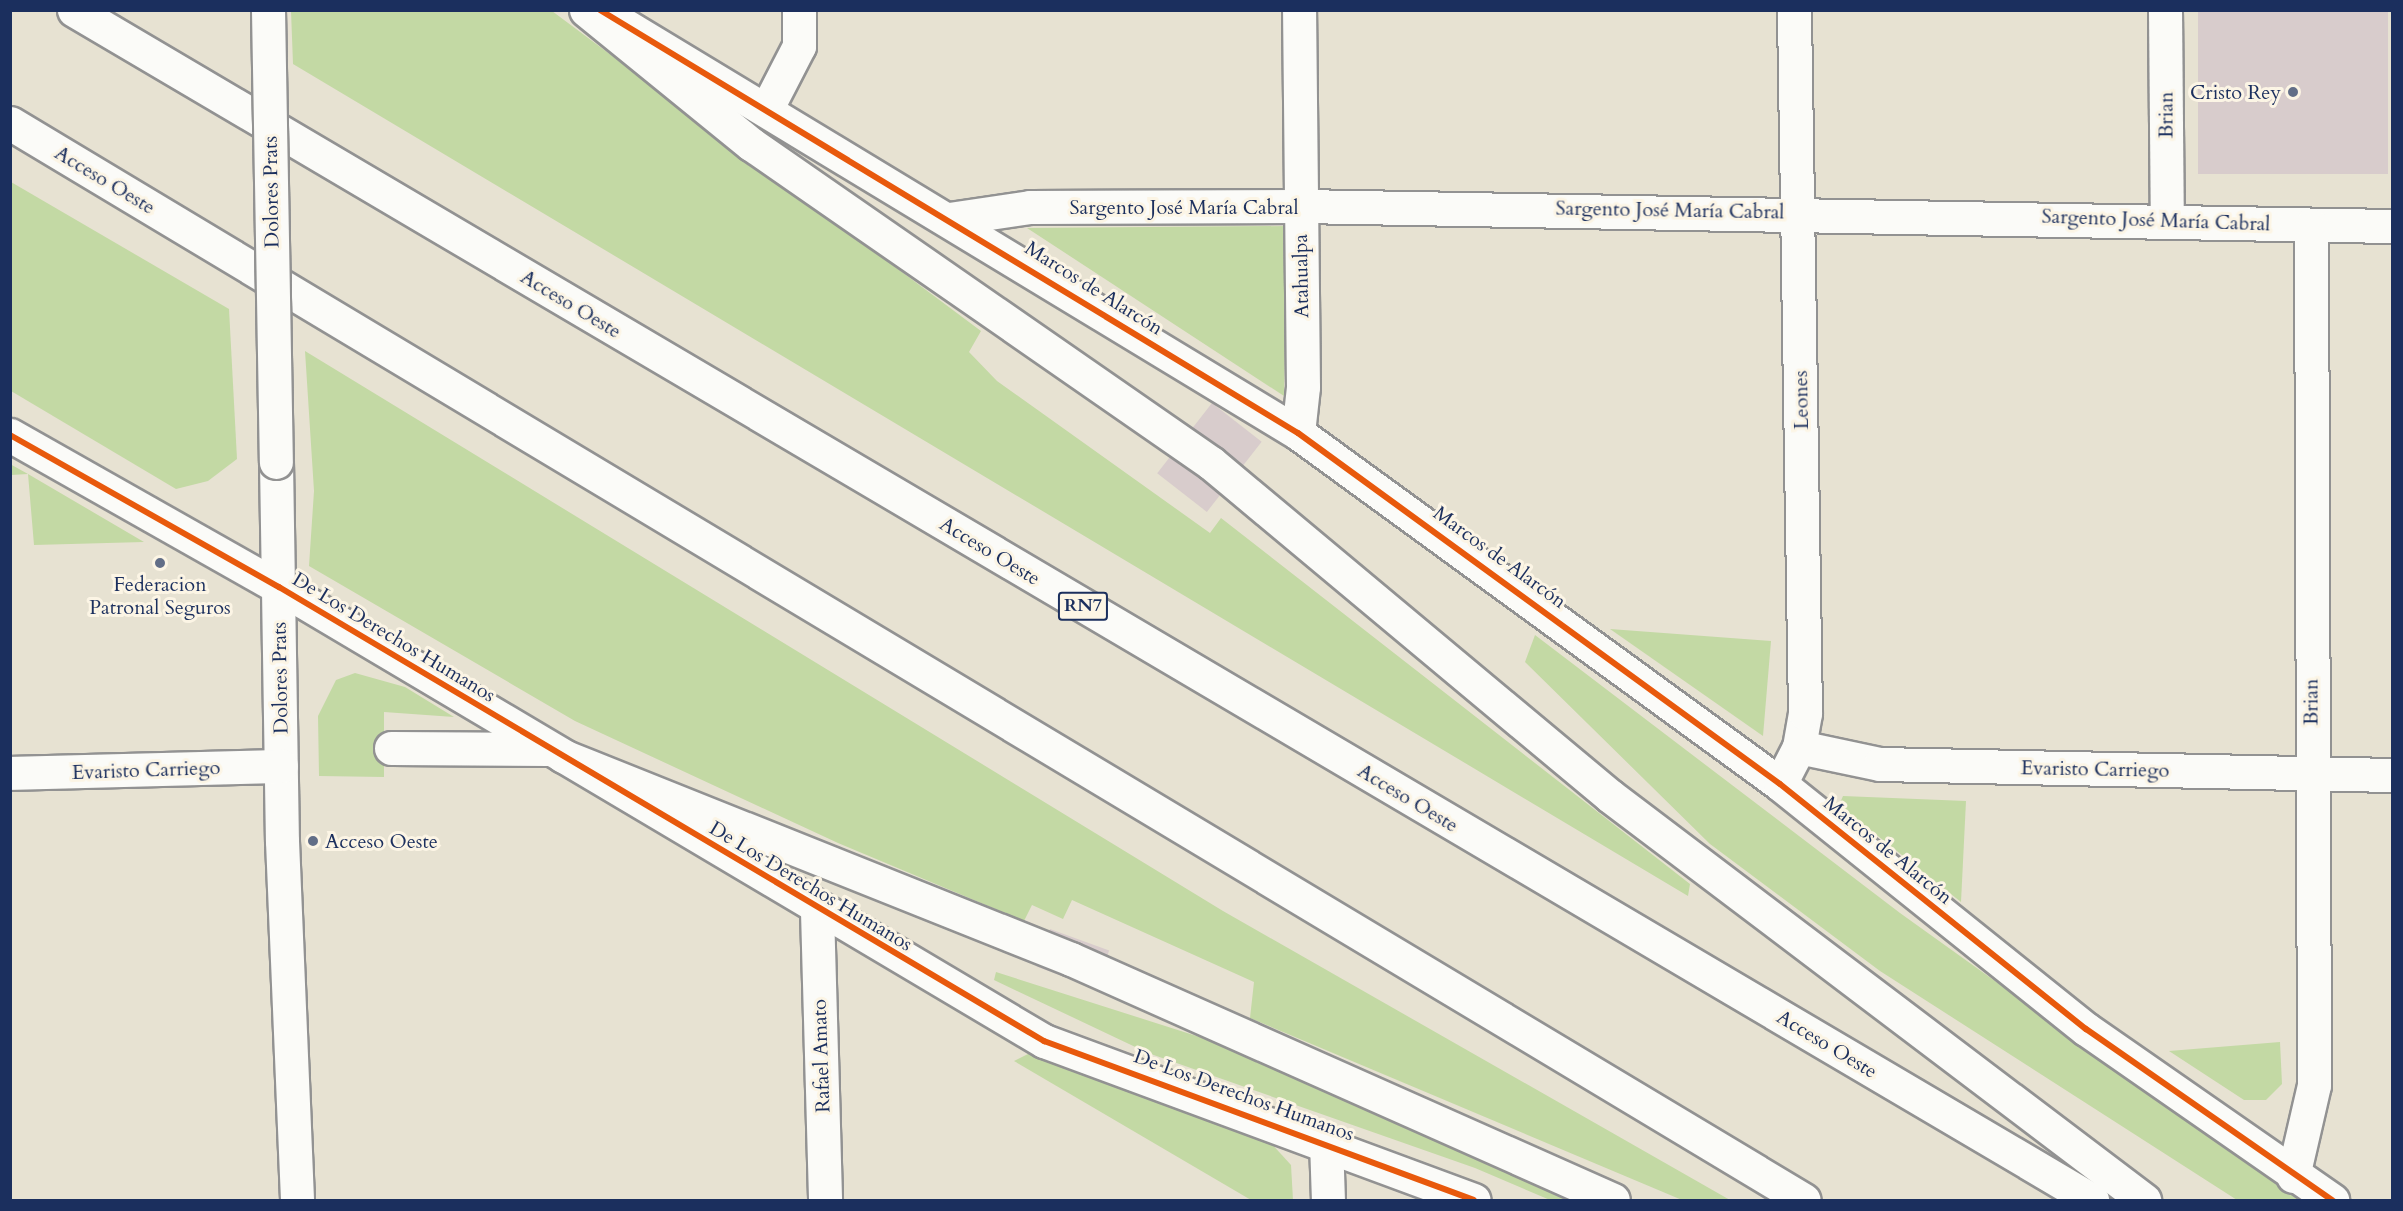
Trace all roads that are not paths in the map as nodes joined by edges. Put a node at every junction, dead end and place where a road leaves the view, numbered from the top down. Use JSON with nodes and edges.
{"nodes":[{"id":1,"x":74,"y":10,"type":"edge"},
{"id":2,"x":268,"y":10,"type":"edge"},
{"id":3,"x":586,"y":10,"type":"edge"},
{"id":4,"x":600,"y":10,"type":"edge"},
{"id":5,"x":799,"y":10,"type":"edge"},
{"id":6,"x":1299,"y":10,"type":"edge"},
{"id":7,"x":1794,"y":10,"type":"edge"},
{"id":8,"x":2165,"y":10,"type":"edge"},
{"id":9,"x":767,"y":108,"type":"junction"},
{"id":10,"x":10,"y":123,"type":"edge"},
{"id":11,"x":1300,"y":206,"type":"junction"},
{"id":12,"x":1799,"y":212,"type":"junction"},
{"id":13,"x":949,"y":219,"type":"junction"},
{"id":14,"x":2167,"y":220,"type":"junction"},
{"id":15,"x":2311,"y":225,"type":"junction"},
{"id":16,"x":2392,"y":225,"type":"edge"},
{"id":17,"x":1298,"y":433,"type":"junction"},
{"id":18,"x":10,"y":435,"type":"edge"},
{"id":19,"x":279,"y":587,"type":"junction"},
{"id":20,"x":1799,"y":747,"type":"junction"},
{"id":21,"x":391,"y":748,"type":"dead end"},
{"id":22,"x":556,"y":752,"type":"junction"},
{"id":23,"x":281,"y":766,"type":"junction"},
{"id":24,"x":10,"y":773,"type":"edge"},
{"id":25,"x":2311,"y":774,"type":"junction"},
{"id":26,"x":2392,"y":775,"type":"edge"},
{"id":27,"x":1780,"y":784,"type":"junction"},
{"id":28,"x":817,"y":911,"type":"junction"},
{"id":29,"x":1326,"y":1141,"type":"junction"},
{"id":30,"x":2293,"y":1176,"type":"junction"},
{"id":31,"x":297,"y":1200,"type":"edge"},
{"id":32,"x":825,"y":1200,"type":"edge"},
{"id":33,"x":1328,"y":1200,"type":"edge"},
{"id":34,"x":1474,"y":1200,"type":"edge"},
{"id":35,"x":1613,"y":1200,"type":"edge"},
{"id":36,"x":1804,"y":1200,"type":"edge"},
{"id":37,"x":2092,"y":1200,"type":"edge"},
{"id":38,"x":2144,"y":1200,"type":"edge"},
{"id":39,"x":2332,"y":1200,"type":"edge"}],
"edges":[{"from":1,"to":37,"type":"main road","name":"Acceso Oeste","number":"RN7"},
{"from":2,"to":19,"type":"main road","name":"Dolores Prats","bridge":true},
{"from":3,"to":38,"type":"main road"},
{"from":4,"to":9,"type":"main road","name":"Marcos de Alarcón"},
{"from":5,"to":9,"type":"main road"},
{"from":6,"to":11,"type":"main road","name":"Atahualpa"},
{"from":7,"to":12,"type":"main road","name":"Leones"},
{"from":8,"to":14,"type":"main road","name":"Brian"},
{"from":9,"to":13,"type":"main road","name":"Marcos de Alarcón"},
{"from":10,"to":36,"type":"main road","name":"Acceso Oeste"},
{"from":11,"to":12,"type":"main road","name":"Sargento José María Cabral"},
{"from":11,"to":13,"type":"main road","name":"Sargento José María Cabral"},
{"from":11,"to":17,"type":"main road","name":"Atahualpa"},
{"from":12,"to":14,"type":"main road","name":"Sargento José María Cabral"},
{"from":12,"to":20,"type":"main road","name":"Leones"},
{"from":13,"to":17,"type":"main road","name":"Marcos de Alarcón"},
{"from":14,"to":15,"type":"main road","name":"Sargento José María Cabral"},
{"from":15,"to":16,"type":"main road","name":"Sargento José María Cabral"},
{"from":15,"to":25,"type":"main road","name":"Brian"},
{"from":17,"to":27,"type":"main road","name":"Marcos de Alarcón"},
{"from":18,"to":19,"type":"main road","name":"De Los Derechos Humanos"},
{"from":19,"to":22,"type":"main road","name":"De Los Derechos Humanos"},
{"from":19,"to":23,"type":"main road","name":"Dolores Prats"},
{"from":20,"to":25,"type":"main road","name":"Evaristo Carriego"},
{"from":20,"to":27,"type":"main road","name":"Leones"},
{"from":21,"to":22,"type":"main road"},
{"from":22,"to":28,"type":"main road","name":"De Los Derechos Humanos"},
{"from":22,"to":35,"type":"main road"},
{"from":23,"to":24,"type":"main road","name":"Evaristo Carriego"},
{"from":23,"to":31,"type":"main road","name":"Dolores Prats"},
{"from":25,"to":26,"type":"main road","name":"Evaristo Carriego"},
{"from":25,"to":30,"type":"main road","name":"Brian"},
{"from":27,"to":30,"type":"main road","name":"Marcos de Alarcón"},
{"from":28,"to":29,"type":"main road","name":"De Los Derechos Humanos"},
{"from":28,"to":32,"type":"main road","name":"Rafael Amato"},
{"from":29,"to":33,"type":"main road"},
{"from":29,"to":34,"type":"main road","name":"De Los Derechos Humanos"},
{"from":30,"to":39,"type":"main road","name":"Marcos de Alarcón"}]}
